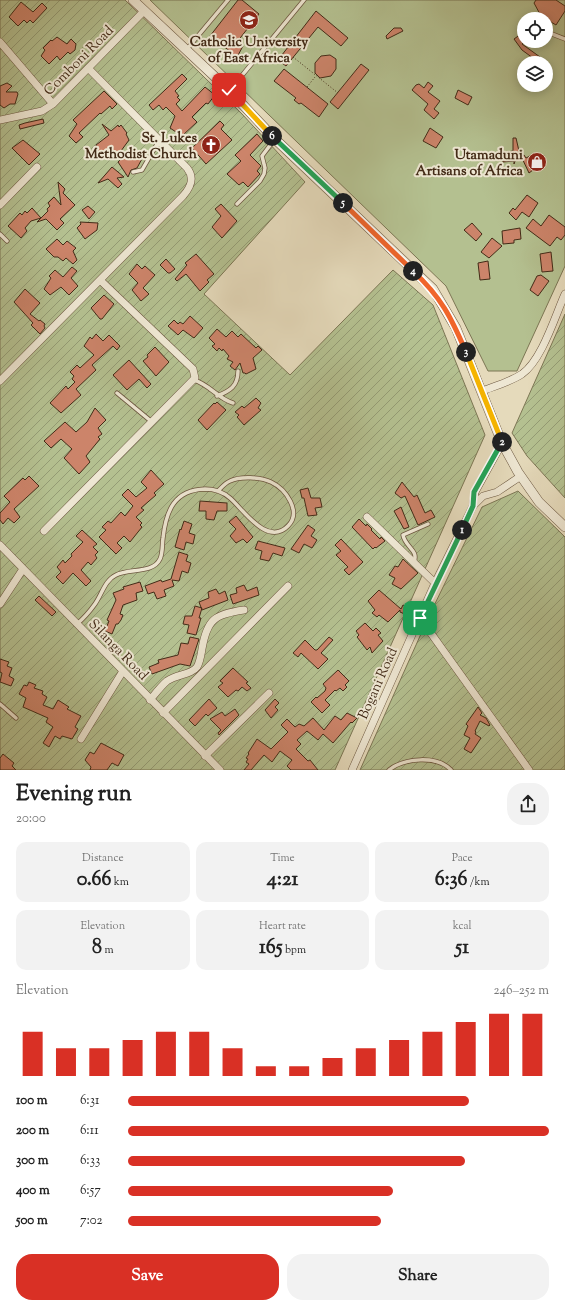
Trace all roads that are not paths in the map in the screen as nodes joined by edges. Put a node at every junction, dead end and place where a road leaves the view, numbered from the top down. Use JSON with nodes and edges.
{"nodes":[{"id":1,"x":133,"y":0,"type":"edge"},
{"id":2,"x":226,"y":0,"type":"edge"},
{"id":3,"x":304,"y":0,"type":"edge"},
{"id":4,"x":144,"y":11,"type":"junction"},
{"id":5,"x":553,"y":34,"type":"edge"},
{"id":6,"x":565,"y":39,"type":"edge"},
{"id":7,"x":0,"y":42,"type":"edge"},
{"id":8,"x":187,"y":50,"type":"junction"},
{"id":9,"x":89,"y":69,"type":"junction"},
{"id":10,"x":229,"y":90,"type":"junction"},
{"id":11,"x":53,"y":104,"type":"junction"},
{"id":12,"x":0,"y":120,"type":"edge"},
{"id":13,"x":275,"y":139,"type":"junction"},
{"id":14,"x":167,"y":148,"type":"junction"},
{"id":15,"x":36,"y":167,"type":"dead end"},
{"id":16,"x":133,"y":172,"type":"dead end"},
{"id":17,"x":237,"y":204,"type":"dead end"},
{"id":18,"x":0,"y":205,"type":"edge"},
{"id":19,"x":0,"y":234,"type":"edge"},
{"id":20,"x":7,"y":241,"type":"dead end"},
{"id":21,"x":100,"y":280,"type":"junction"},
{"id":22,"x":565,"y":294,"type":"edge"},
{"id":23,"x":238,"y":371,"type":"dead end"},
{"id":24,"x":193,"y":380,"type":"junction"},
{"id":25,"x":0,"y":381,"type":"edge"},
{"id":26,"x":482,"y":392,"type":"junction"},
{"id":27,"x":117,"y":393,"type":"dead end"},
{"id":28,"x":217,"y":396,"type":"junction"},
{"id":29,"x":233,"y":404,"type":"dead end"},
{"id":30,"x":152,"y":422,"type":"junction"},
{"id":31,"x":502,"y":443,"type":"junction"},
{"id":32,"x":521,"y":476,"type":"junction"},
{"id":33,"x":218,"y":491,"type":"junction"},
{"id":34,"x":473,"y":506,"type":"junction"},
{"id":35,"x":366,"y":517,"type":"dead end"},
{"id":36,"x":428,"y":524,"type":"dead end"},
{"id":37,"x":565,"y":527,"type":"edge"},
{"id":38,"x":44,"y":531,"type":"dead end"},
{"id":39,"x":0,"y":545,"type":"edge"},
{"id":40,"x":414,"y":563,"type":"junction"},
{"id":41,"x":23,"y":568,"type":"junction"},
{"id":42,"x":435,"y":583,"type":"junction"},
{"id":43,"x":288,"y":586,"type":"dead end"},
{"id":44,"x":0,"y":604,"type":"edge"},
{"id":45,"x":244,"y":610,"type":"dead end"},
{"id":46,"x":420,"y":618,"type":"junction"},
{"id":47,"x":77,"y":625,"type":"junction"},
{"id":48,"x":123,"y":671,"type":"junction"},
{"id":49,"x":269,"y":693,"type":"dead end"},
{"id":50,"x":150,"y":700,"type":"junction"},
{"id":51,"x":0,"y":704,"type":"edge"},
{"id":52,"x":164,"y":713,"type":"junction"},
{"id":53,"x":16,"y":718,"type":"dead end"},
{"id":54,"x":81,"y":739,"type":"dead end"},
{"id":55,"x":205,"y":756,"type":"junction"},
{"id":56,"x":354,"y":769,"type":"edge"},
{"id":57,"x":220,"y":770,"type":"edge"},
{"id":58,"x":389,"y":770,"type":"edge"},
{"id":59,"x":451,"y":770,"type":"edge"},
{"id":60,"x":529,"y":770,"type":"edge"}],
"edges":[{"from":1,"to":4,"type":"street"},
{"from":2,"to":8,"type":"lane"},
{"from":3,"to":10,"type":"lane"},
{"from":4,"to":8,"type":"street"},
{"from":4,"to":9,"type":"street","name":"Comboni Road"},
{"from":5,"to":6,"type":"lane"},
{"from":7,"to":11,"type":"street"},
{"from":8,"to":10,"type":"street"},
{"from":9,"to":11,"type":"street","name":"Comboni Road"},
{"from":9,"to":14,"type":"street"},
{"from":10,"to":13,"type":"street"},
{"from":11,"to":12,"type":"street","name":"Comboni Road"},
{"from":13,"to":17,"type":"lane"},
{"from":13,"to":26,"type":"street"},
{"from":14,"to":16,"type":"lane"},
{"from":14,"to":21,"type":"street"},
{"from":15,"to":18,"type":"street"},
{"from":19,"to":20,"type":"lane"},
{"from":21,"to":24,"type":"street"},
{"from":21,"to":25,"type":"street"},
{"from":22,"to":26,"type":"street"},
{"from":23,"to":28,"type":"lane"},
{"from":24,"to":28,"type":"lane"},
{"from":24,"to":30,"type":"street"},
{"from":26,"to":31,"type":"street"},
{"from":27,"to":30,"type":"lane"},
{"from":28,"to":29,"type":"lane"},
{"from":30,"to":38,"type":"street"},
{"from":31,"to":32,"type":"street"},
{"from":31,"to":34,"type":"street"},
{"from":32,"to":34,"type":"street","name":"Bogani Road"},
{"from":32,"to":37,"type":"street"},
{"from":33,"to":33,"type":"lane"},
{"from":33,"to":47,"type":"lane"},
{"from":34,"to":42,"type":"street","name":"Bogani Road"},
{"from":35,"to":40,"type":"street"},
{"from":36,"to":40,"type":"lane"},
{"from":39,"to":41,"type":"street","name":"Silanga Road"},
{"from":40,"to":42,"type":"street"},
{"from":41,"to":44,"type":"street"},
{"from":41,"to":47,"type":"street","name":"Silanga Road"},
{"from":42,"to":46,"type":"street","name":"Bogani Road"},
{"from":43,"to":52,"type":"street"},
{"from":45,"to":50,"type":"street"},
{"from":46,"to":56,"type":"street","name":"Bogani Road"},
{"from":46,"to":60,"type":"street"},
{"from":47,"to":48,"type":"street","name":"Silanga Road"},
{"from":48,"to":50,"type":"street","name":"Silanga Road"},
{"from":48,"to":54,"type":"street"},
{"from":49,"to":55,"type":"street"},
{"from":50,"to":52,"type":"street","name":"Silanga Road"},
{"from":51,"to":53,"type":"lane"},
{"from":52,"to":55,"type":"street","name":"Silanga Road"},
{"from":55,"to":57,"type":"street","name":"Silanga Road"},
{"from":58,"to":59,"type":"lane"}]}
